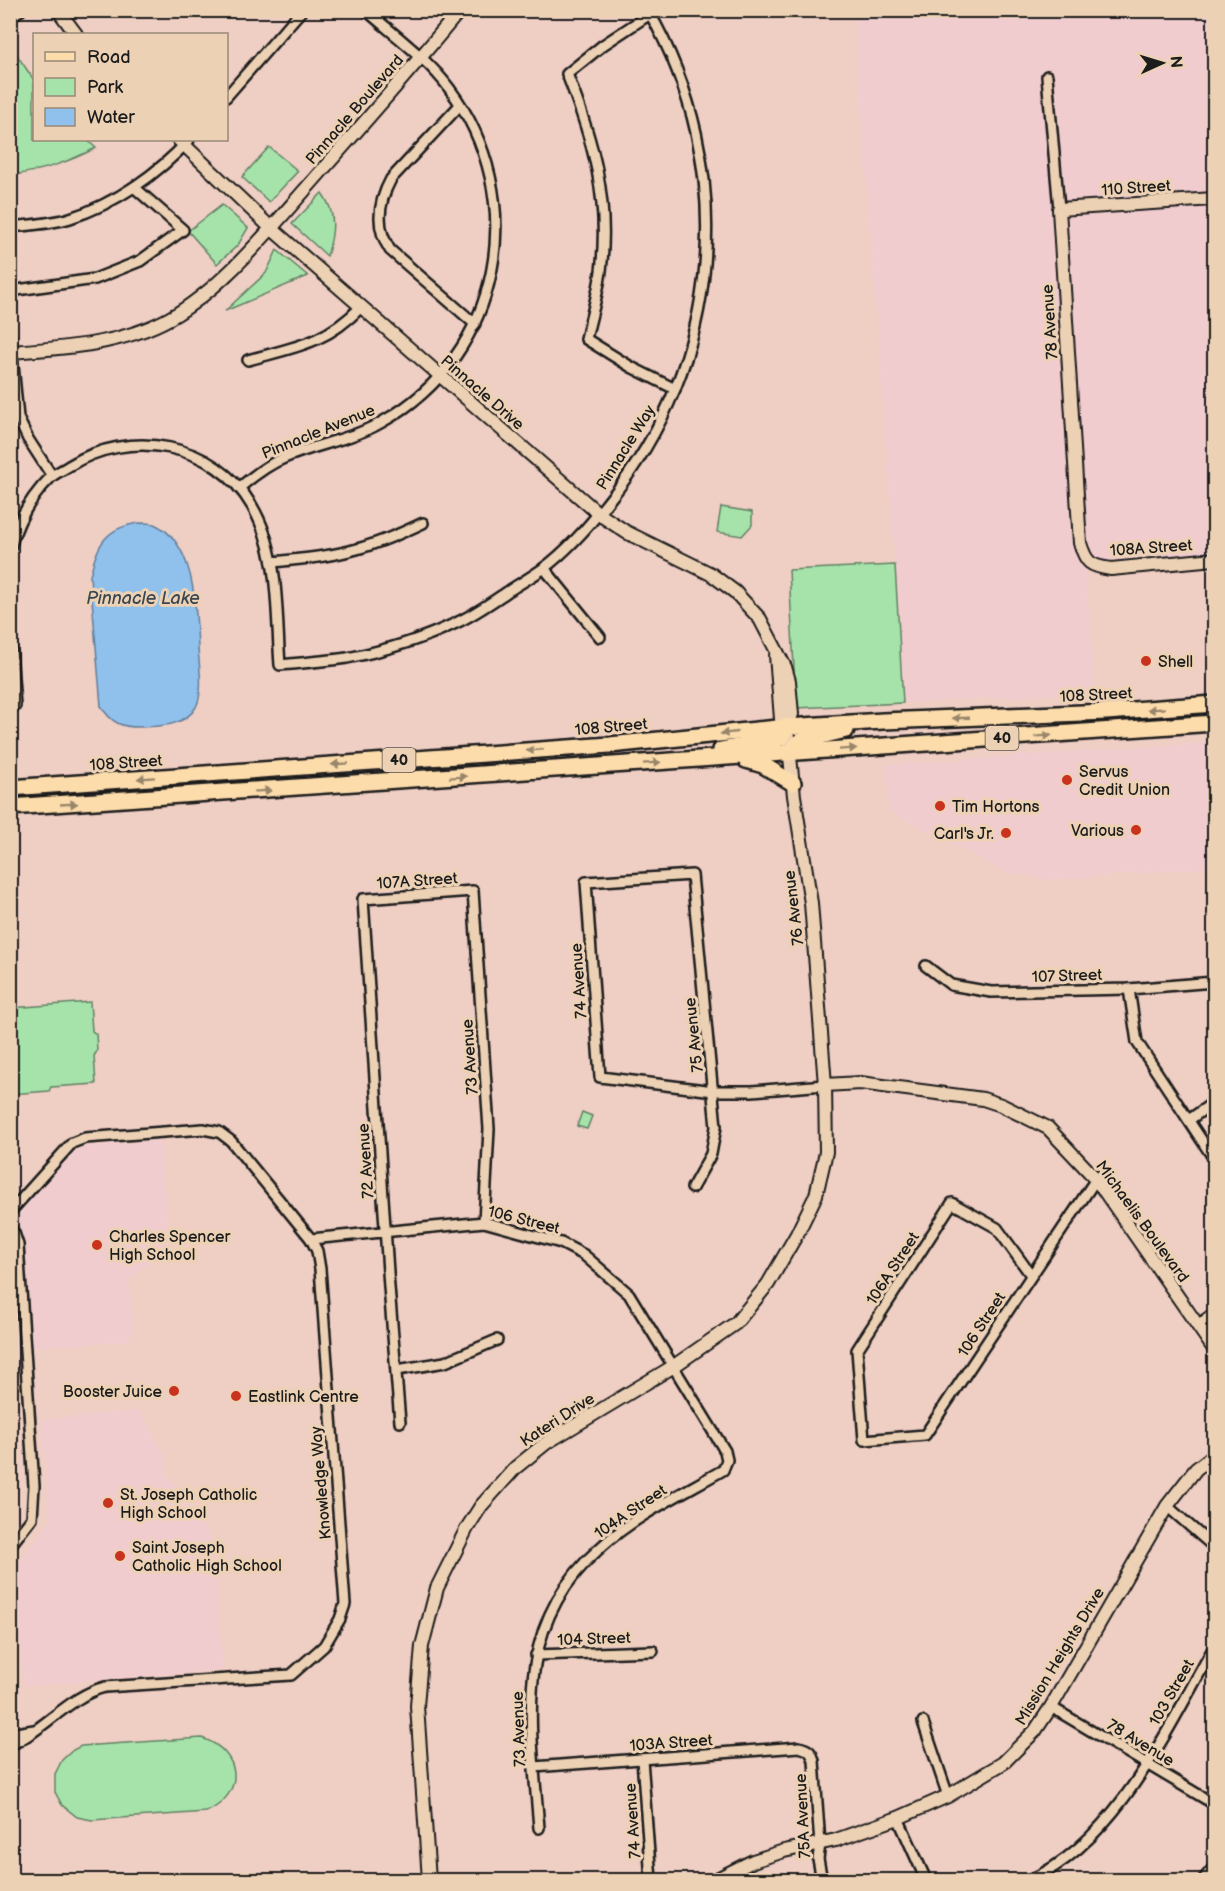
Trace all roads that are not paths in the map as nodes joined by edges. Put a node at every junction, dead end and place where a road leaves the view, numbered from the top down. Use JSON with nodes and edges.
{"nodes":[{"id":1,"x":21,"y":10,"type":"edge"},
{"id":2,"x":58,"y":10,"type":"edge"},
{"id":3,"x":302,"y":10,"type":"edge"},
{"id":4,"x":366,"y":10,"type":"edge"},
{"id":5,"x":460,"y":10,"type":"edge"},
{"id":6,"x":649,"y":12,"type":"edge"},
{"id":7,"x":10,"y":16,"type":"edge"},
{"id":8,"x":75,"y":33,"type":"edge"},
{"id":9,"x":421,"y":58,"type":"junction"},
{"id":10,"x":1047,"y":76,"type":"dead end"},
{"id":11,"x":228,"y":95,"type":"edge"},
{"id":12,"x":460,"y":105,"type":"junction"},
{"id":13,"x":184,"y":141,"type":"edge"},
{"id":14,"x":134,"y":187,"type":"junction"},
{"id":15,"x":1215,"y":199,"type":"edge"},
{"id":16,"x":1059,"y":209,"type":"junction"},
{"id":17,"x":10,"y":227,"type":"edge"},
{"id":18,"x":272,"y":228,"type":"junction"},
{"id":19,"x":10,"y":291,"type":"edge"},
{"id":20,"x":361,"y":307,"type":"junction"},
{"id":21,"x":475,"y":324,"type":"junction"},
{"id":22,"x":10,"y":333,"type":"edge"},
{"id":23,"x":11,"y":352,"type":"edge"},
{"id":24,"x":248,"y":360,"type":"dead end"},
{"id":25,"x":441,"y":376,"type":"junction"},
{"id":26,"x":675,"y":389,"type":"junction"},
{"id":27,"x":52,"y":476,"type":"junction"},
{"id":28,"x":239,"y":488,"type":"junction"},
{"id":29,"x":598,"y":514,"type":"junction"},
{"id":30,"x":423,"y":523,"type":"dead end"},
{"id":31,"x":13,"y":528,"type":"edge"},
{"id":32,"x":10,"y":548,"type":"edge"},
{"id":33,"x":1215,"y":560,"type":"edge"},
{"id":34,"x":272,"y":562,"type":"junction"},
{"id":35,"x":1090,"y":563,"type":"joint"},
{"id":36,"x":544,"y":568,"type":"junction"},
{"id":37,"x":10,"y":635,"type":"edge"},
{"id":38,"x":600,"y":637,"type":"dead end"},
{"id":39,"x":1215,"y":705,"type":"edge"},
{"id":40,"x":10,"y":706,"type":"edge"},
{"id":41,"x":908,"y":720,"type":"junction"},
{"id":42,"x":1215,"y":723,"type":"edge"},
{"id":43,"x":787,"y":727,"type":"junction"},
{"id":44,"x":790,"y":753,"type":"junction"},
{"id":45,"x":713,"y":759,"type":"junction"},
{"id":46,"x":793,"y":783,"type":"junction"},
{"id":47,"x":10,"y":788,"type":"edge"},
{"id":48,"x":10,"y":807,"type":"edge"},
{"id":49,"x":586,"y":882,"type":"joint"},
{"id":50,"x":473,"y":891,"type":"joint"},
{"id":51,"x":363,"y":899,"type":"joint"},
{"id":52,"x":926,"y":966,"type":"dead end"},
{"id":53,"x":1215,"y":982,"type":"edge"},
{"id":54,"x":1129,"y":988,"type":"junction"},
{"id":55,"x":825,"y":1085,"type":"junction"},
{"id":56,"x":714,"y":1091,"type":"junction"},
{"id":57,"x":1215,"y":1102,"type":"edge"},
{"id":58,"x":1189,"y":1120,"type":"junction"},
{"id":59,"x":1215,"y":1159,"type":"edge"},
{"id":60,"x":1096,"y":1179,"type":"junction"},
{"id":61,"x":692,"y":1188,"type":"dead end"},
{"id":62,"x":10,"y":1212,"type":"edge"},
{"id":63,"x":484,"y":1222,"type":"junction"},
{"id":64,"x":10,"y":1227,"type":"edge"},
{"id":65,"x":385,"y":1233,"type":"junction"},
{"id":66,"x":311,"y":1239,"type":"junction"},
{"id":67,"x":10,"y":1246,"type":"edge"},
{"id":68,"x":19,"y":1262,"type":"junction"},
{"id":69,"x":1031,"y":1275,"type":"junction"},
{"id":70,"x":1215,"y":1313,"type":"edge"},
{"id":71,"x":1198,"y":1325,"type":"junction"},
{"id":72,"x":497,"y":1340,"type":"dead end"},
{"id":73,"x":1215,"y":1349,"type":"edge"},
{"id":74,"x":674,"y":1366,"type":"junction"},
{"id":75,"x":397,"y":1370,"type":"junction"},
{"id":76,"x":400,"y":1422,"type":"dead end"},
{"id":77,"x":864,"y":1440,"type":"joint"},
{"id":78,"x":1215,"y":1455,"type":"edge"},
{"id":79,"x":1167,"y":1506,"type":"junction"},
{"id":80,"x":10,"y":1546,"type":"edge"},
{"id":81,"x":1215,"y":1547,"type":"edge"},
{"id":82,"x":558,"y":1598,"type":"joint"},
{"id":83,"x":1215,"y":1647,"type":"edge"},
{"id":84,"x":653,"y":1651,"type":"dead end"},
{"id":85,"x":536,"y":1655,"type":"junction"},
{"id":86,"x":1051,"y":1707,"type":"junction"},
{"id":87,"x":923,"y":1722,"type":"dead end"},
{"id":88,"x":36,"y":1729,"type":"junction"},
{"id":89,"x":11,"y":1733,"type":"edge"},
{"id":90,"x":11,"y":1744,"type":"edge"},
{"id":91,"x":810,"y":1751,"type":"joint"},
{"id":92,"x":642,"y":1759,"type":"junction"},
{"id":93,"x":1146,"y":1765,"type":"junction"},
{"id":94,"x":534,"y":1767,"type":"junction"},
{"id":95,"x":948,"y":1796,"type":"junction"},
{"id":96,"x":1215,"y":1804,"type":"edge"},
{"id":97,"x":898,"y":1818,"type":"junction"},
{"id":98,"x":539,"y":1828,"type":"dead end"},
{"id":99,"x":820,"y":1844,"type":"junction"},
{"id":100,"x":1215,"y":1867,"type":"edge"},
{"id":101,"x":429,"y":1881,"type":"edge"},
{"id":102,"x":651,"y":1881,"type":"edge"},
{"id":103,"x":715,"y":1881,"type":"edge"},
{"id":104,"x":822,"y":1881,"type":"edge"},
{"id":105,"x":926,"y":1881,"type":"edge"},
{"id":106,"x":1030,"y":1881,"type":"edge"},
{"id":107,"x":1203,"y":1881,"type":"edge"}],
"edges":[{"from":1,"to":7,"type":"street"},
{"from":2,"to":8,"type":"street"},
{"from":3,"to":11,"type":"street"},
{"from":4,"to":9,"type":"street","name":"Pinnacle Avenue"},
{"from":5,"to":9,"type":"street","name":"Pinnacle Boulevard"},
{"from":6,"to":26,"type":"street","name":"Pinnacle Way"},
{"from":6,"to":26,"type":"street"},
{"from":9,"to":12,"type":"street","name":"Pinnacle Avenue"},
{"from":9,"to":18,"type":"street","name":"Pinnacle Boulevard"},
{"from":10,"to":16,"type":"street","name":"78 Avenue"},
{"from":12,"to":21,"type":"street","name":"Pinnacle Avenue"},
{"from":12,"to":21,"type":"street"},
{"from":13,"to":14,"type":"street"},
{"from":13,"to":18,"type":"street","name":"Pinnacle Drive"},
{"from":14,"to":17,"type":"street"},
{"from":14,"to":19,"type":"street"},
{"from":15,"to":16,"type":"street","name":"110 Street"},
{"from":16,"to":35,"type":"street","name":"78 Avenue"},
{"from":18,"to":20,"type":"street","name":"Pinnacle Drive"},
{"from":18,"to":23,"type":"street","name":"Pinnacle Boulevard"},
{"from":20,"to":24,"type":"street"},
{"from":20,"to":25,"type":"street","name":"Pinnacle Drive"},
{"from":21,"to":25,"type":"street","name":"Pinnacle Avenue"},
{"from":22,"to":23,"type":"street"},
{"from":23,"to":27,"type":"street"},
{"from":25,"to":28,"type":"street","name":"Pinnacle Avenue"},
{"from":25,"to":29,"type":"street","name":"Pinnacle Drive"},
{"from":26,"to":29,"type":"street","name":"Pinnacle Way"},
{"from":27,"to":28,"type":"street"},
{"from":27,"to":31,"type":"street"},
{"from":28,"to":34,"type":"street"},
{"from":29,"to":36,"type":"street","name":"Pinnacle Way"},
{"from":29,"to":43,"type":"street","name":"Pinnacle Drive"},
{"from":30,"to":34,"type":"street"},
{"from":31,"to":32,"type":"street"},
{"from":33,"to":35,"type":"street","name":"108A Street"},
{"from":34,"to":36,"type":"street","name":"Pinnacle Way"},
{"from":36,"to":38,"type":"street"},
{"from":37,"to":40,"type":"street"},
{"from":39,"to":41,"type":"main road","name":"108 Street","number":"40","one_way":true},
{"from":41,"to":43,"type":"main road","name":"108 Street","number":"40"},
{"from":41,"to":44,"type":"main road"},
{"from":44,"to":42,"type":"main road","number":"40","one_way":true},
{"from":43,"to":44,"type":"street","name":"76 Avenue"},
{"from":43,"to":45,"type":"main road"},
{"from":43,"to":47,"type":"main road","name":"108 Street","number":"40","one_way":true},
{"from":44,"to":45,"type":"main road","number":"40"},
{"from":44,"to":46,"type":"street","name":"76 Avenue"},
{"from":45,"to":46,"type":"main road"},
{"from":48,"to":45,"type":"main road","number":"40","one_way":true},
{"from":46,"to":55,"type":"street","name":"76 Avenue"},
{"from":49,"to":56,"type":"street","name":"74 Avenue"},
{"from":49,"to":56,"type":"street","name":"75 Avenue"},
{"from":50,"to":51,"type":"street","name":"107A Street"},
{"from":50,"to":63,"type":"street","name":"73 Avenue"},
{"from":51,"to":65,"type":"street","name":"72 Avenue"},
{"from":52,"to":54,"type":"street","name":"107 Street"},
{"from":53,"to":54,"type":"street","name":"107 Street"},
{"from":54,"to":58,"type":"street"},
{"from":55,"to":56,"type":"street"},
{"from":55,"to":60,"type":"street","name":"Michaelis Boulevard"},
{"from":55,"to":74,"type":"street","name":"Kateri Drive"},
{"from":56,"to":61,"type":"street","name":"75 Avenue"},
{"from":57,"to":58,"type":"street"},
{"from":58,"to":59,"type":"street"},
{"from":60,"to":69,"type":"street","name":"106 Street"},
{"from":60,"to":71,"type":"street","name":"Michaelis Boulevard"},
{"from":62,"to":66,"type":"street","name":"Knowledge Way"},
{"from":63,"to":65,"type":"street","name":"106 Street"},
{"from":63,"to":74,"type":"street","name":"106 Street"},
{"from":64,"to":68,"type":"street"},
{"from":65,"to":66,"type":"street","name":"106 Street"},
{"from":65,"to":75,"type":"street","name":"72 Avenue"},
{"from":66,"to":88,"type":"street","name":"Knowledge Way"},
{"from":67,"to":68,"type":"street"},
{"from":68,"to":80,"type":"street"},
{"from":69,"to":77,"type":"street","name":"106 Street"},
{"from":69,"to":77,"type":"street","name":"106A Street"},
{"from":70,"to":71,"type":"street"},
{"from":71,"to":73,"type":"street","name":"Michaelis Boulevard"},
{"from":72,"to":75,"type":"street"},
{"from":74,"to":82,"type":"street","name":"104A Street"},
{"from":74,"to":101,"type":"street","name":"Kateri Drive"},
{"from":75,"to":76,"type":"street","name":"72 Avenue"},
{"from":78,"to":79,"type":"street","name":"Mission Heights Drive"},
{"from":79,"to":81,"type":"street"},
{"from":79,"to":86,"type":"street","name":"Mission Heights Drive"},
{"from":82,"to":85,"type":"street","name":"73 Avenue"},
{"from":83,"to":93,"type":"street","name":"103 Street"},
{"from":84,"to":85,"type":"street","name":"104 Street"},
{"from":85,"to":94,"type":"street","name":"73 Avenue"},
{"from":86,"to":93,"type":"street","name":"78 Avenue"},
{"from":86,"to":95,"type":"street","name":"Mission Heights Drive"},
{"from":87,"to":95,"type":"street"},
{"from":88,"to":89,"type":"street","name":"Knowledge Way"},
{"from":88,"to":90,"type":"street","name":"Knowledge Way"},
{"from":89,"to":90,"type":"street","name":"Knowledge Way"},
{"from":91,"to":92,"type":"street","name":"103A Street"},
{"from":91,"to":99,"type":"street","name":"75A Avenue"},
{"from":92,"to":94,"type":"street","name":"103A Street"},
{"from":92,"to":102,"type":"street","name":"74 Avenue"},
{"from":93,"to":96,"type":"street","name":"78 Avenue"},
{"from":93,"to":106,"type":"street","name":"103 Street"},
{"from":94,"to":98,"type":"street","name":"73 Avenue"},
{"from":95,"to":97,"type":"street","name":"Mission Heights Drive"},
{"from":97,"to":99,"type":"street","name":"Mission Heights Drive"},
{"from":97,"to":105,"type":"street"},
{"from":99,"to":103,"type":"street","name":"Mission Heights Drive"},
{"from":99,"to":104,"type":"street","name":"75A Avenue"},
{"from":100,"to":107,"type":"street"}]}
